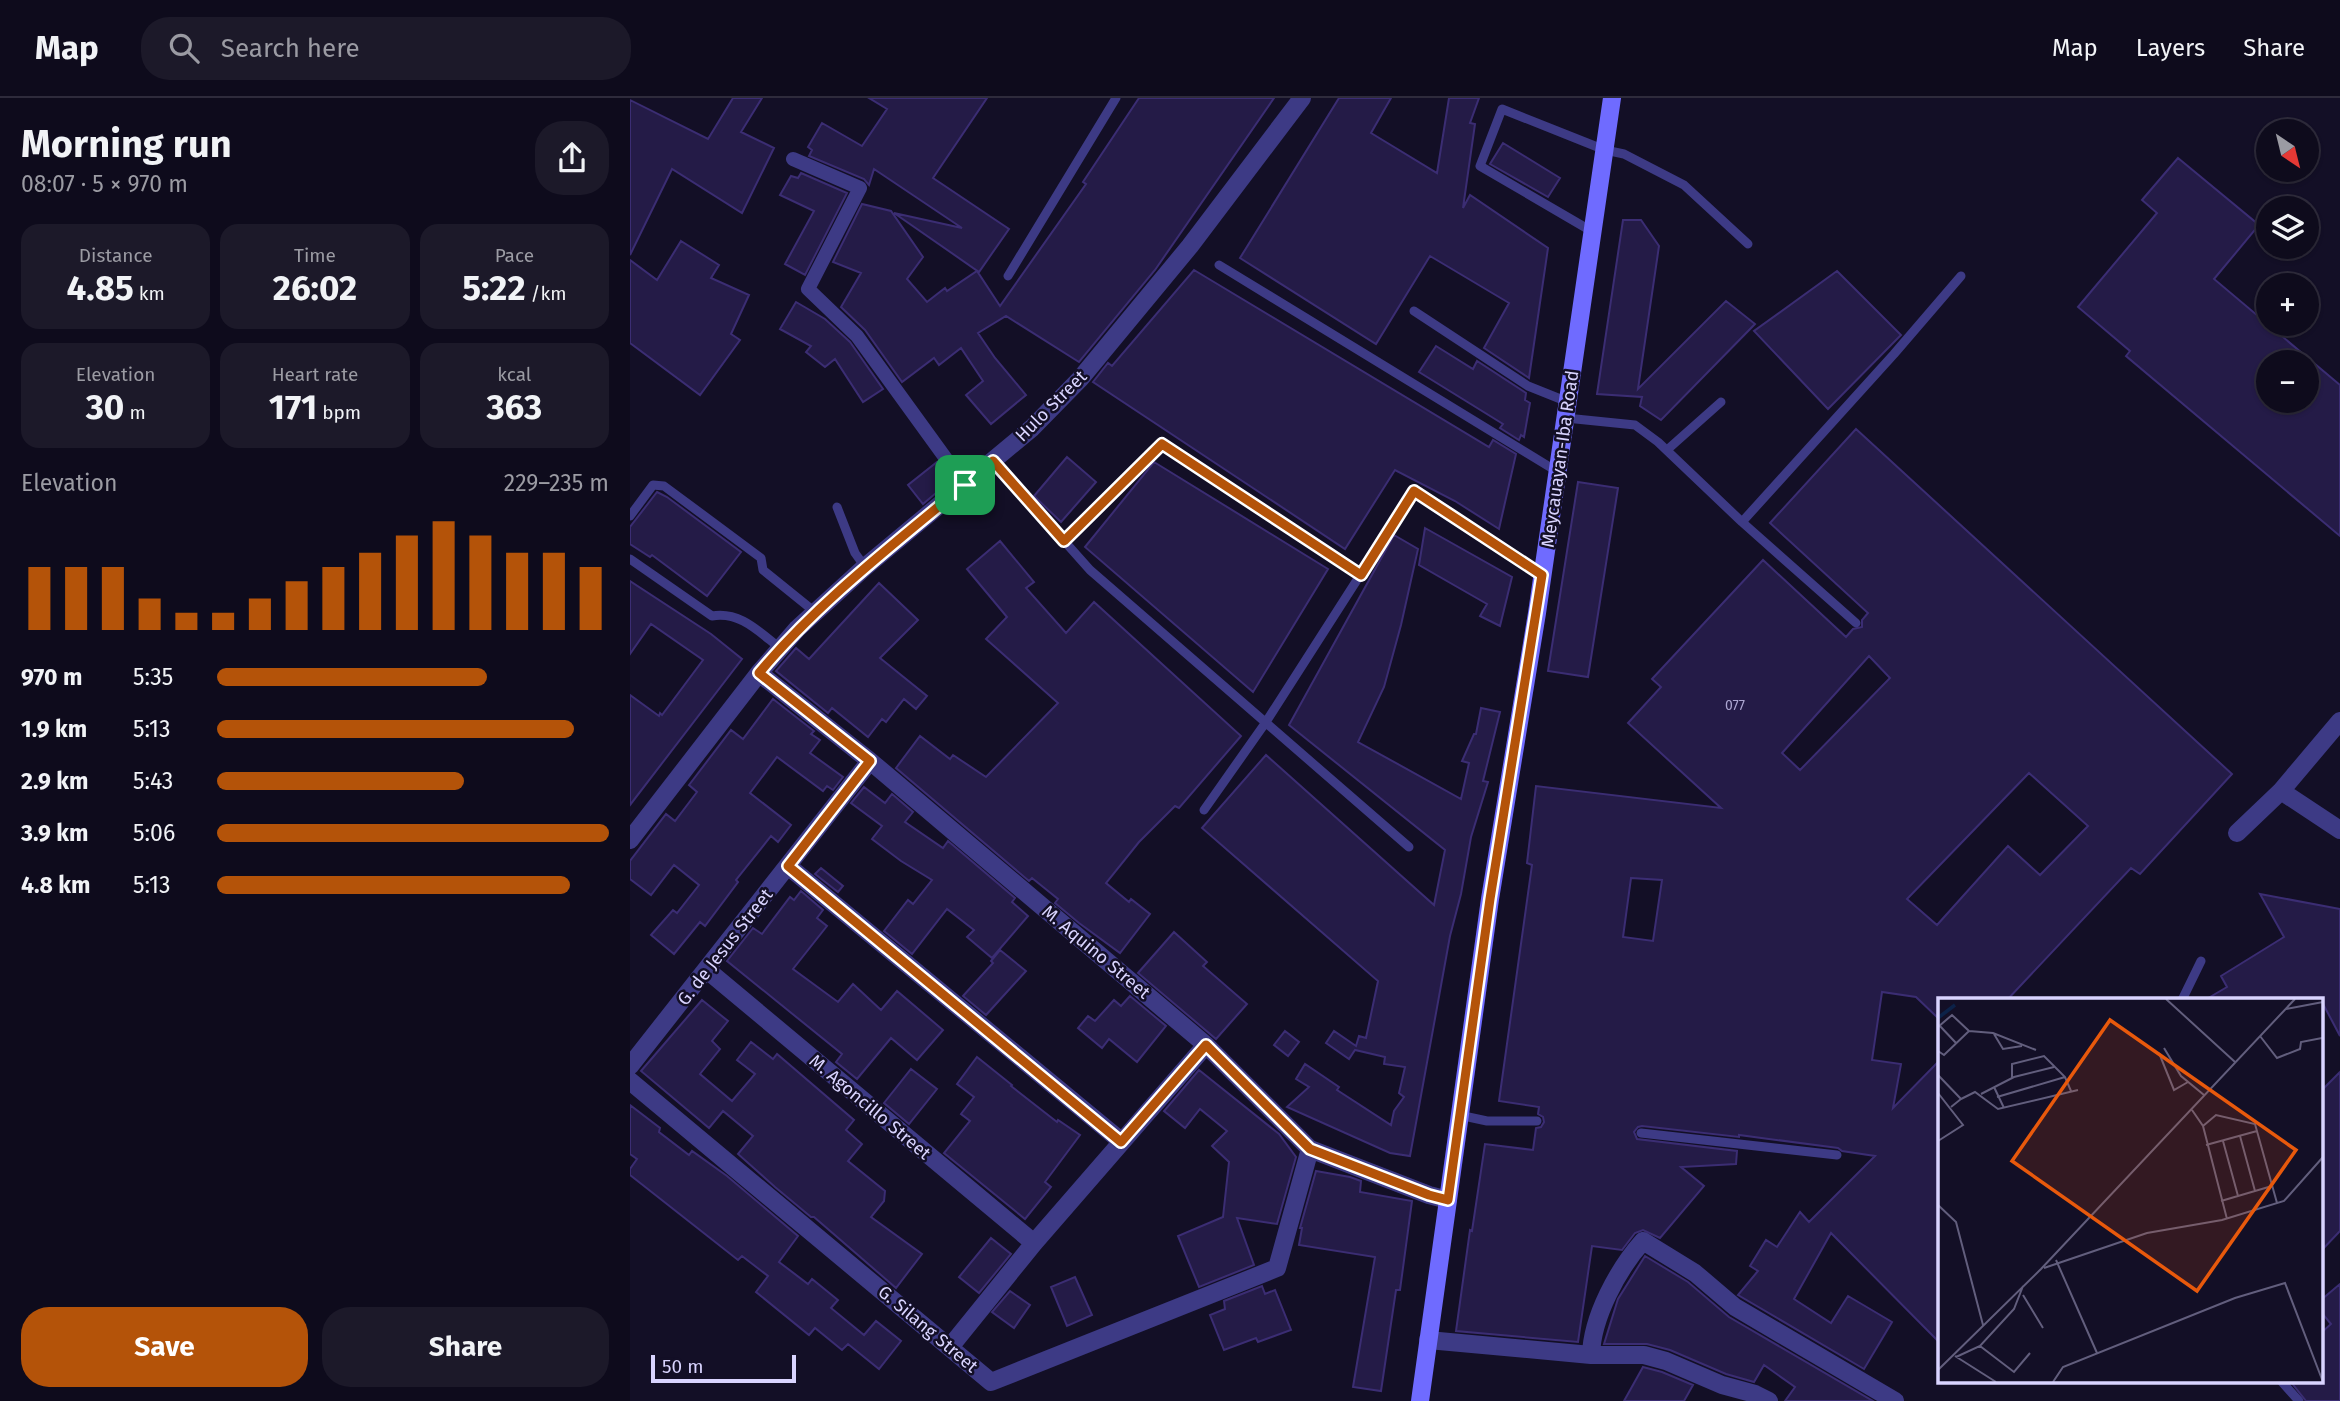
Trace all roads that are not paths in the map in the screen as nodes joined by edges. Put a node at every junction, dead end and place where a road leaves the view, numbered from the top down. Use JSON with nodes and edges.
{"nodes":[{"id":1,"x":1116,"y":98,"type":"edge"},
{"id":2,"x":1302,"y":98,"type":"edge"},
{"id":3,"x":1612,"y":98,"type":"edge"},
{"id":4,"x":1605,"y":150,"type":"junction"},
{"id":5,"x":793,"y":159,"type":"dead end"},
{"id":6,"x":1593,"y":232,"type":"junction"},
{"id":7,"x":1748,"y":244,"type":"dead end"},
{"id":8,"x":1219,"y":265,"type":"dead end"},
{"id":9,"x":1008,"y":276,"type":"dead end"},
{"id":10,"x":1961,"y":276,"type":"dead end"},
{"id":11,"x":1414,"y":311,"type":"dead end"},
{"id":12,"x":1721,"y":402,"type":"dead end"},
{"id":13,"x":1567,"y":410,"type":"junction"},
{"id":14,"x":1667,"y":450,"type":"junction"},
{"id":15,"x":993,"y":461,"type":"junction"},
{"id":16,"x":1558,"y":472,"type":"junction"},
{"id":17,"x":965,"y":485,"type":"junction"},
{"id":18,"x":837,"y":507,"type":"dead end"},
{"id":19,"x":630,"y":516,"type":"edge"},
{"id":20,"x":1742,"y":522,"type":"junction"},
{"id":21,"x":1064,"y":541,"type":"junction"},
{"id":22,"x":630,"y":559,"type":"edge"},
{"id":23,"x":865,"y":567,"type":"junction"},
{"id":24,"x":1361,"y":575,"type":"junction"},
{"id":25,"x":1542,"y":575,"type":"junction"},
{"id":26,"x":815,"y":612,"type":"junction"},
{"id":27,"x":1856,"y":623,"type":"dead end"},
{"id":28,"x":780,"y":648,"type":"junction"},
{"id":29,"x":759,"y":673,"type":"junction"},
{"id":30,"x":2340,"y":721,"type":"edge"},
{"id":31,"x":1266,"y":722,"type":"junction"},
{"id":32,"x":870,"y":761,"type":"junction"},
{"id":33,"x":2281,"y":791,"type":"junction"},
{"id":34,"x":1205,"y":810,"type":"dead end"},
{"id":35,"x":2340,"y":830,"type":"edge"},
{"id":36,"x":2237,"y":832,"type":"dead end"},
{"id":37,"x":630,"y":840,"type":"edge"},
{"id":38,"x":1409,"y":847,"type":"dead end"},
{"id":39,"x":788,"y":866,"type":"junction"},
{"id":40,"x":2201,"y":961,"type":"dead end"},
{"id":41,"x":707,"y":970,"type":"junction"},
{"id":42,"x":2183,"y":998,"type":"edge"},
{"id":43,"x":1206,"y":1045,"type":"junction"},
{"id":44,"x":630,"y":1066,"type":"edge"},
{"id":45,"x":630,"y":1081,"type":"edge"},
{"id":46,"x":1459,"y":1115,"type":"junction"},
{"id":47,"x":1537,"y":1121,"type":"dead end"},
{"id":48,"x":1641,"y":1133,"type":"dead end"},
{"id":49,"x":1121,"y":1142,"type":"junction"},
{"id":50,"x":1310,"y":1149,"type":"junction"},
{"id":51,"x":1837,"y":1156,"type":"dead end"},
{"id":52,"x":1448,"y":1200,"type":"junction"},
{"id":53,"x":1034,"y":1243,"type":"junction"},
{"id":54,"x":1428,"y":1340,"type":"junction"},
{"id":55,"x":950,"y":1348,"type":"junction"},
{"id":56,"x":1591,"y":1355,"type":"junction"},
{"id":57,"x":2284,"y":1384,"type":"edge"},
{"id":58,"x":1420,"y":1401,"type":"edge"},
{"id":59,"x":1769,"y":1401,"type":"edge"},
{"id":60,"x":1895,"y":1401,"type":"edge"},
{"id":61,"x":2300,"y":1401,"type":"edge"}],
"edges":[{"from":1,"to":9,"type":"lane"},
{"from":2,"to":15,"type":"street","name":"Hulo Street"},
{"from":3,"to":4,"type":"main road","name":"Meycauayan-Iba Road"},
{"from":4,"to":6,"type":"main road","name":"Meycauayan-Iba Road"},
{"from":4,"to":6,"type":"lane"},
{"from":4,"to":7,"type":"lane"},
{"from":5,"to":17,"type":"street"},
{"from":6,"to":13,"type":"main road","name":"Meycauayan-Iba Road"},
{"from":8,"to":16,"type":"lane"},
{"from":10,"to":20,"type":"lane"},
{"from":11,"to":13,"type":"lane"},
{"from":12,"to":14,"type":"lane"},
{"from":13,"to":14,"type":"lane"},
{"from":13,"to":16,"type":"main road","name":"Meycauayan-Iba Road"},
{"from":14,"to":20,"type":"lane"},
{"from":15,"to":17,"type":"street","name":"Hulo Street"},
{"from":15,"to":21,"type":"lane"},
{"from":16,"to":25,"type":"main road","name":"Meycauayan-Iba Road"},
{"from":17,"to":23,"type":"street","name":"Hulo Street"},
{"from":18,"to":23,"type":"lane"},
{"from":19,"to":26,"type":"lane"},
{"from":20,"to":27,"type":"lane"},
{"from":21,"to":24,"type":"lane"},
{"from":21,"to":31,"type":"lane"},
{"from":22,"to":28,"type":"lane"},
{"from":23,"to":26,"type":"street","name":"Hulo Street"},
{"from":24,"to":25,"type":"lane"},
{"from":24,"to":31,"type":"lane"},
{"from":25,"to":46,"type":"main road","name":"Meycauayan-Iba Road"},
{"from":26,"to":28,"type":"street","name":"Hulo Street"},
{"from":28,"to":29,"type":"street","name":"Hulo Street"},
{"from":29,"to":32,"type":"street","name":"M. Aquino Street"},
{"from":29,"to":37,"type":"street","name":"Hulo Street"},
{"from":30,"to":33,"type":"street"},
{"from":31,"to":34,"type":"lane"},
{"from":31,"to":38,"type":"lane"},
{"from":32,"to":39,"type":"street","name":"G. de Jesus Street"},
{"from":32,"to":43,"type":"street","name":"M. Aquino Street"},
{"from":33,"to":35,"type":"street"},
{"from":33,"to":36,"type":"street"},
{"from":39,"to":41,"type":"street","name":"G. de Jesus Street"},
{"from":39,"to":49,"type":"street"},
{"from":40,"to":42,"type":"lane"},
{"from":41,"to":44,"type":"street","name":"G. de Jesus Street"},
{"from":41,"to":53,"type":"street","name":"M. Agoncillo Street"},
{"from":43,"to":49,"type":"street"},
{"from":43,"to":50,"type":"street","name":"M. Aquino Street"},
{"from":45,"to":55,"type":"street","name":"G. Silang Street"},
{"from":46,"to":47,"type":"lane"},
{"from":46,"to":52,"type":"main road","name":"Meycauayan-Iba Road"},
{"from":48,"to":51,"type":"lane"},
{"from":49,"to":53,"type":"street"},
{"from":50,"to":52,"type":"street","name":"M. Aquino Street"},
{"from":50,"to":55,"type":"street","name":"G. Silang Street"},
{"from":52,"to":54,"type":"main road","name":"Meycauayan-Iba Road"},
{"from":53,"to":55,"type":"street"},
{"from":54,"to":56,"type":"street"},
{"from":54,"to":58,"type":"main road","name":"Meycauayan-Iba Road"},
{"from":56,"to":59,"type":"street"},
{"from":56,"to":60,"type":"street"},
{"from":57,"to":61,"type":"lane"}]}
